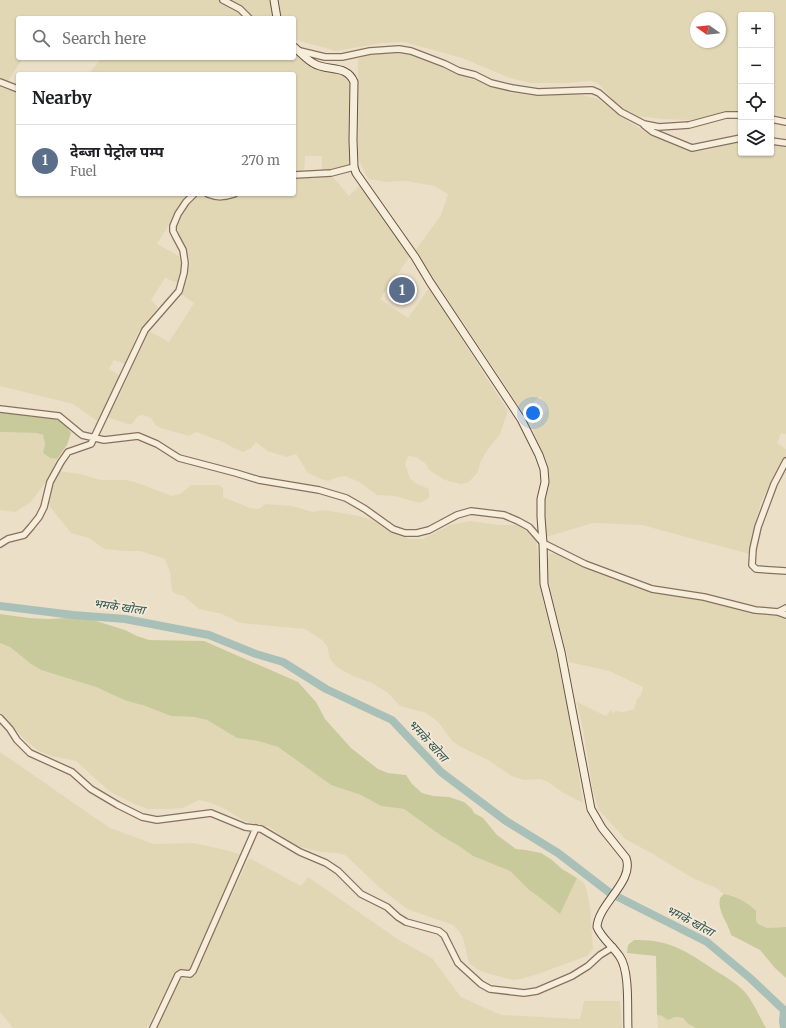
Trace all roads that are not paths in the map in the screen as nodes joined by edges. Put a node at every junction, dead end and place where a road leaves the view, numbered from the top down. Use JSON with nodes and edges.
{"nodes":[{"id":1,"x":223,"y":0,"type":"edge"},
{"id":2,"x":274,"y":0,"type":"edge"},
{"id":3,"x":247,"y":16,"type":"edge"},
{"id":4,"x":277,"y":16,"type":"edge"},
{"id":5,"x":297,"y":49,"type":"edge"},
{"id":6,"x":0,"y":82,"type":"edge"},
{"id":7,"x":16,"y":88,"type":"edge"},
{"id":8,"x":738,"y":114,"type":"edge"},
{"id":9,"x":774,"y":120,"type":"edge"},
{"id":10,"x":786,"y":122,"type":"edge"},
{"id":11,"x":644,"y":124,"type":"junction"},
{"id":12,"x":738,"y":139,"type":"edge"},
{"id":13,"x":774,"y":141,"type":"edge"},
{"id":14,"x":786,"y":143,"type":"edge"},
{"id":15,"x":354,"y":167,"type":"junction"},
{"id":16,"x":296,"y":174,"type":"edge"},
{"id":17,"x":192,"y":196,"type":"edge"},
{"id":18,"x":213,"y":196,"type":"edge"},
{"id":19,"x":227,"y":196,"type":"edge"},
{"id":20,"x":0,"y":409,"type":"edge"},
{"id":21,"x":95,"y":438,"type":"junction"},
{"id":22,"x":786,"y":461,"type":"edge"},
{"id":23,"x":543,"y":543,"type":"junction"},
{"id":24,"x":0,"y":544,"type":"edge"},
{"id":25,"x":786,"y":571,"type":"edge"},
{"id":26,"x":786,"y":608,"type":"edge"},
{"id":27,"x":778,"y":612,"type":"junction"},
{"id":28,"x":786,"y":615,"type":"edge"},
{"id":29,"x":0,"y":718,"type":"edge"},
{"id":30,"x":256,"y":828,"type":"junction"},
{"id":31,"x":613,"y":947,"type":"junction"},
{"id":32,"x":153,"y":1028,"type":"edge"},
{"id":33,"x":628,"y":1028,"type":"edge"}],
"edges":[{"from":1,"to":3,"type":"street"},
{"from":2,"to":4,"type":"main road"},
{"from":5,"to":11,"type":"street"},
{"from":5,"to":15,"type":"main road"},
{"from":6,"to":7,"type":"street"},
{"from":8,"to":11,"type":"street"},
{"from":9,"to":10,"type":"street"},
{"from":11,"to":12,"type":"street"},
{"from":13,"to":14,"type":"street"},
{"from":15,"to":16,"type":"street"},
{"from":15,"to":23,"type":"main road"},
{"from":17,"to":21,"type":"street"},
{"from":18,"to":19,"type":"street"},
{"from":20,"to":21,"type":"street"},
{"from":21,"to":23,"type":"street"},
{"from":21,"to":24,"type":"street"},
{"from":22,"to":25,"type":"street"},
{"from":23,"to":27,"type":"street"},
{"from":23,"to":31,"type":"main road"},
{"from":26,"to":27,"type":"street"},
{"from":27,"to":28,"type":"street"},
{"from":29,"to":30,"type":"street"},
{"from":30,"to":31,"type":"street"},
{"from":30,"to":32,"type":"street"},
{"from":31,"to":33,"type":"main road"}]}
